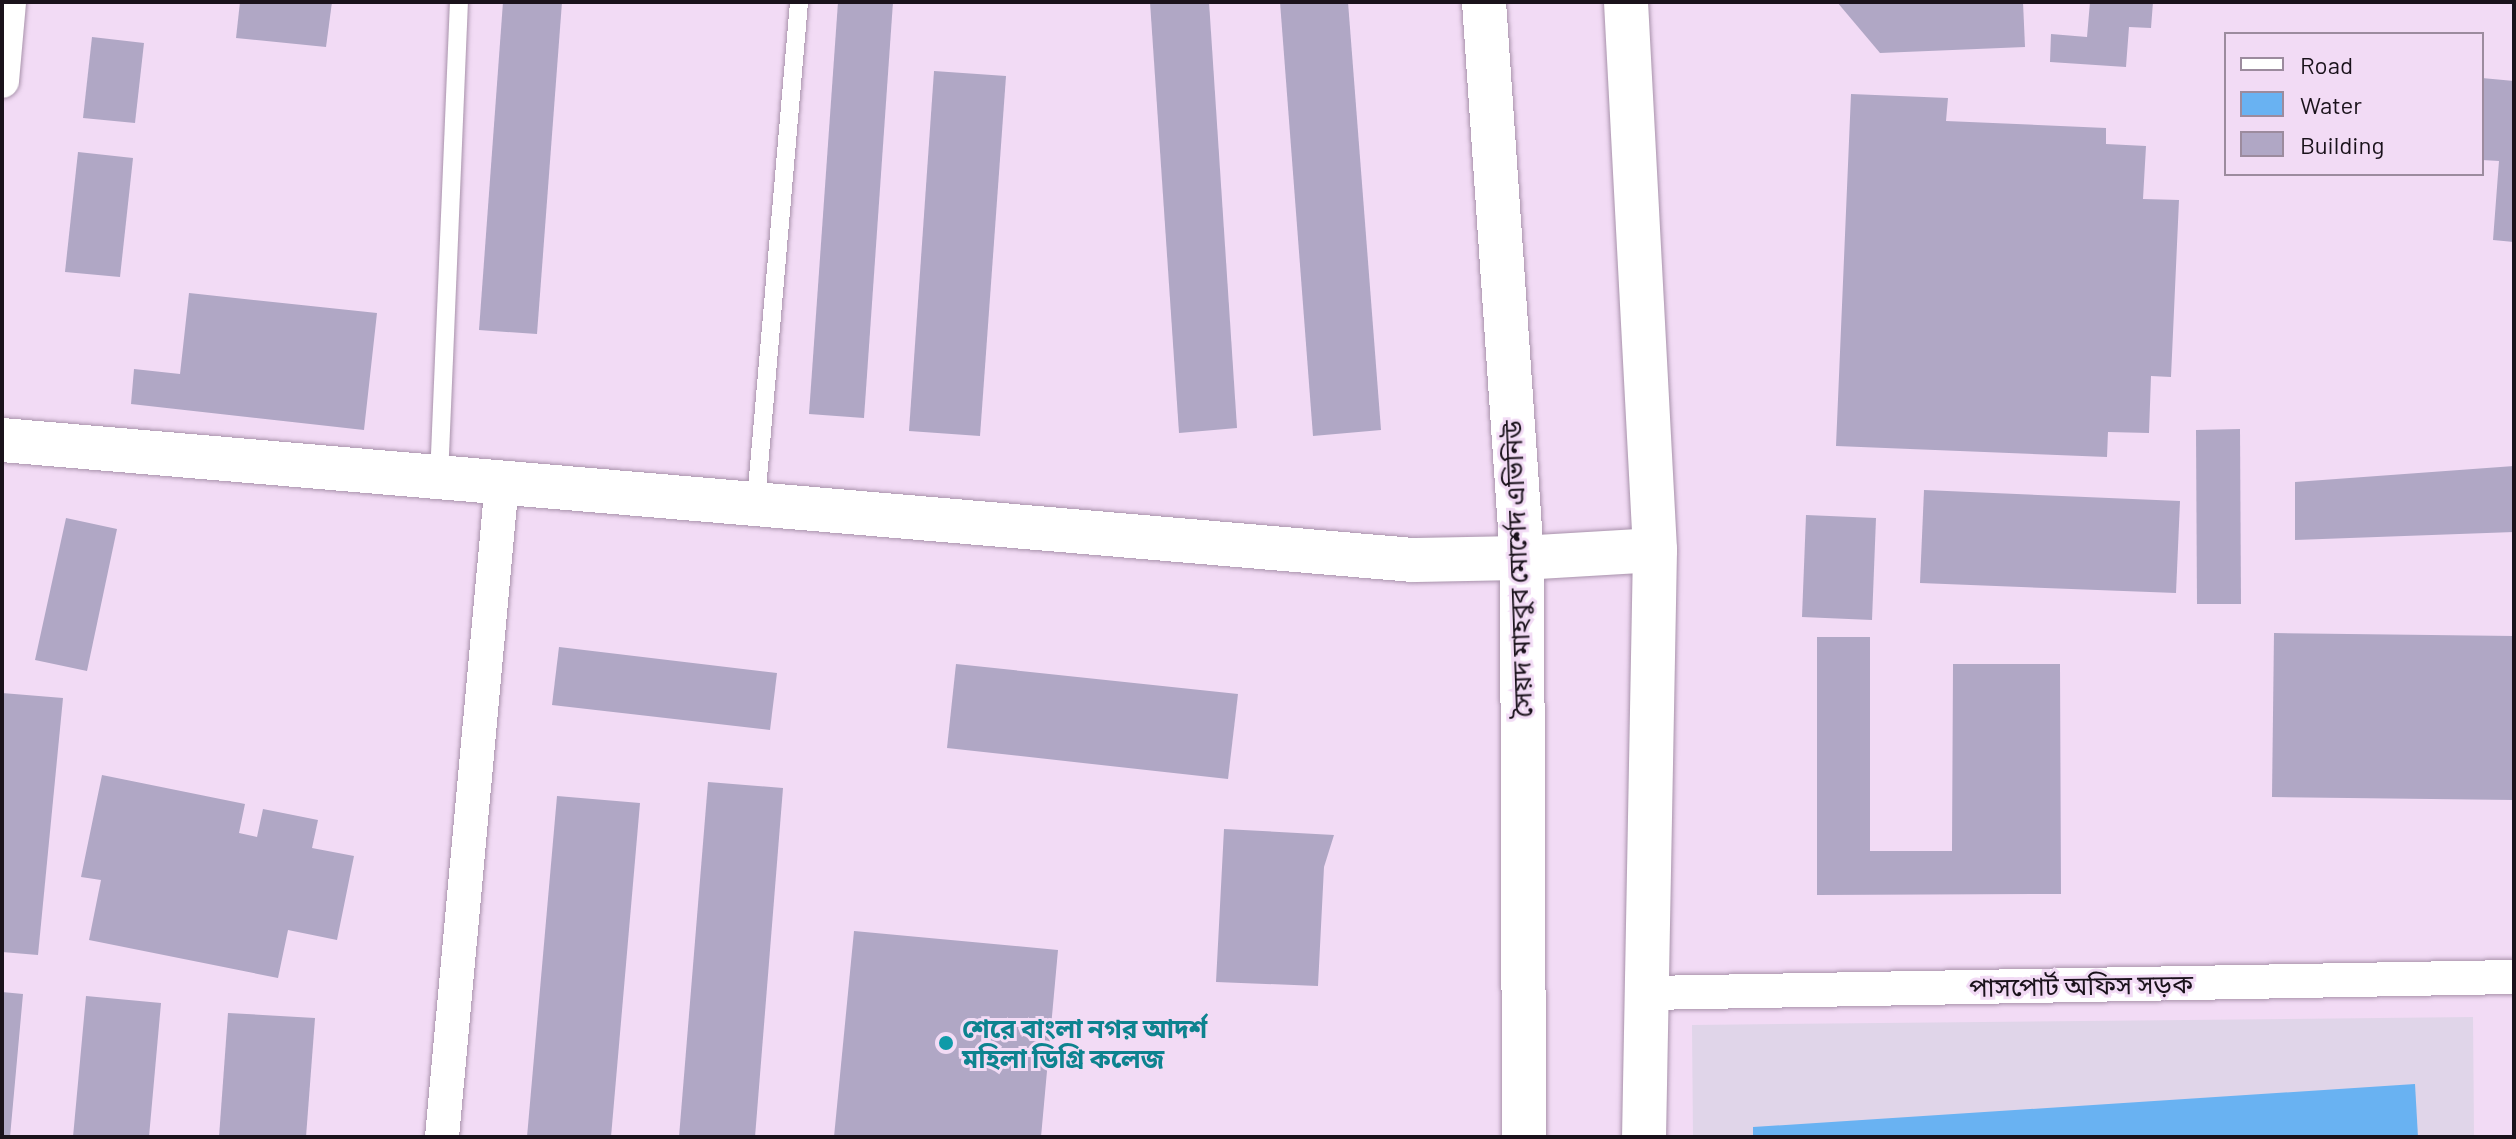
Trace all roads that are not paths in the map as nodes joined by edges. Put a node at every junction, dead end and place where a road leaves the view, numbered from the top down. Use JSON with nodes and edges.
{"nodes":[{"id":1,"x":9,"y":2,"type":"edge"},
{"id":2,"x":459,"y":2,"type":"edge"},
{"id":3,"x":799,"y":2,"type":"edge"},
{"id":4,"x":1484,"y":2,"type":"edge"},
{"id":5,"x":1626,"y":2,"type":"edge"},
{"id":6,"x":2,"y":81,"type":"edge"},
{"id":7,"x":2,"y":440,"type":"edge"},
{"id":8,"x":439,"y":478,"type":"junction"},
{"id":9,"x":502,"y":482,"type":"junction"},
{"id":10,"x":756,"y":501,"type":"junction"},
{"id":11,"x":1655,"y":550,"type":"junction"},
{"id":12,"x":1522,"y":558,"type":"junction"},
{"id":13,"x":2514,"y":977,"type":"edge"},
{"id":14,"x":1648,"y":993,"type":"junction"},
{"id":15,"x":442,"y":1137,"type":"edge"},
{"id":16,"x":1524,"y":1137,"type":"edge"},
{"id":17,"x":1644,"y":1137,"type":"edge"}],
"edges":[{"from":1,"to":6,"type":"street"},
{"from":2,"to":8,"type":"lane"},
{"from":3,"to":10,"type":"lane"},
{"from":4,"to":12,"type":"main road","name":"সৈয়দ মাহবুব মোর্শেদ এভিনিউ"},
{"from":5,"to":11,"type":"main road"},
{"from":7,"to":8,"type":"main road"},
{"from":8,"to":9,"type":"main road"},
{"from":9,"to":10,"type":"main road"},
{"from":9,"to":15,"type":"street"},
{"from":10,"to":12,"type":"main road"},
{"from":11,"to":12,"type":"main road"},
{"from":11,"to":14,"type":"main road"},
{"from":12,"to":16,"type":"main road","name":"সৈয়দ মাহবুব মোর্শেদ এভিনিউ"},
{"from":13,"to":14,"type":"street","name":"পাসপোর্ট অফিস সড়ক"},
{"from":14,"to":17,"type":"main road"}]}
